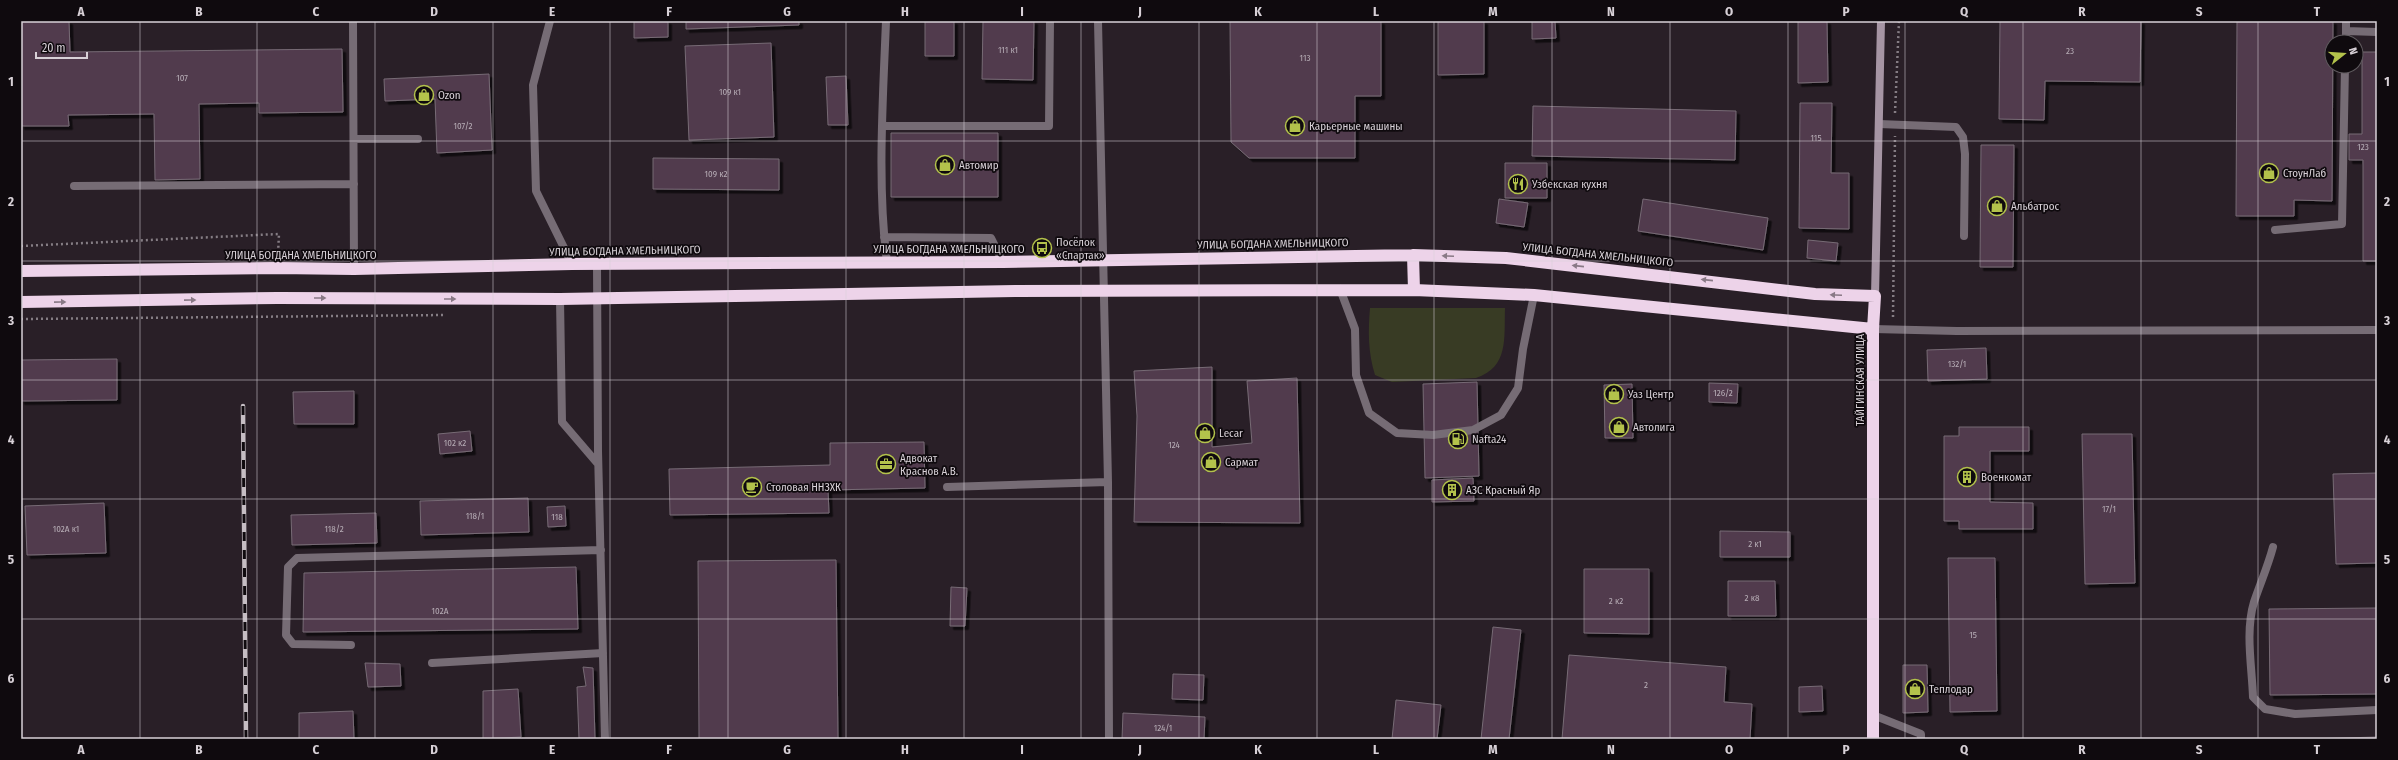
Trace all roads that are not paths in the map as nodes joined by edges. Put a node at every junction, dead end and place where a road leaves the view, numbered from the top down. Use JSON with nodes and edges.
{"nodes":[{"id":1,"x":353,"y":21,"type":"edge"},
{"id":2,"x":550,"y":21,"type":"edge"},
{"id":3,"x":886,"y":21,"type":"edge"},
{"id":4,"x":1050,"y":21,"type":"edge"},
{"id":5,"x":1098,"y":21,"type":"edge"},
{"id":6,"x":1882,"y":21,"type":"edge"},
{"id":7,"x":2346,"y":21,"type":"edge"},
{"id":8,"x":2346,"y":31,"type":"joint"},
{"id":9,"x":2377,"y":32,"type":"edge"},
{"id":10,"x":2345,"y":74,"type":"edge"},
{"id":11,"x":1879,"y":124,"type":"junction"},
{"id":12,"x":883,"y":126,"type":"junction"},
{"id":13,"x":354,"y":139,"type":"junction"},
{"id":14,"x":418,"y":139,"type":"dead end"},
{"id":15,"x":354,"y":184,"type":"junction"},
{"id":16,"x":74,"y":186,"type":"dead end"},
{"id":17,"x":2275,"y":230,"type":"dead end"},
{"id":18,"x":1964,"y":236,"type":"dead end"},
{"id":19,"x":884,"y":237,"type":"junction"},
{"id":20,"x":1413,"y":255,"type":"junction"},
{"id":21,"x":1102,"y":259,"type":"junction"},
{"id":22,"x":887,"y":262,"type":"junction"},
{"id":23,"x":1003,"y":262,"type":"junction"},
{"id":24,"x":572,"y":264,"type":"junction"},
{"id":25,"x":597,"y":264,"type":"junction"},
{"id":26,"x":354,"y":269,"type":"junction"},
{"id":27,"x":21,"y":270,"type":"edge"},
{"id":28,"x":1340,"y":289,"type":"junction"},
{"id":29,"x":1414,"y":290,"type":"junction"},
{"id":30,"x":1103,"y":291,"type":"junction"},
{"id":31,"x":1534,"y":295,"type":"junction"},
{"id":32,"x":1875,"y":296,"type":"junction"},
{"id":33,"x":598,"y":297,"type":"junction"},
{"id":34,"x":560,"y":299,"type":"junction"},
{"id":35,"x":21,"y":302,"type":"edge"},
{"id":36,"x":1873,"y":329,"type":"junction"},
{"id":37,"x":2377,"y":330,"type":"edge"},
{"id":38,"x":598,"y":464,"type":"junction"},
{"id":39,"x":1108,"y":482,"type":"junction"},
{"id":40,"x":948,"y":487,"type":"dead end"},
{"id":41,"x":2273,"y":547,"type":"dead end"},
{"id":42,"x":601,"y":550,"type":"junction"},
{"id":43,"x":351,"y":645,"type":"dead end"},
{"id":44,"x":603,"y":653,"type":"junction"},
{"id":45,"x":432,"y":663,"type":"dead end"},
{"id":46,"x":2377,"y":710,"type":"edge"},
{"id":47,"x":1872,"y":715,"type":"junction"},
{"id":48,"x":605,"y":739,"type":"edge"},
{"id":49,"x":1109,"y":739,"type":"edge"},
{"id":50,"x":1873,"y":739,"type":"edge"},
{"id":51,"x":1921,"y":739,"type":"edge"}],
"edges":[{"from":1,"to":13,"type":"lane"},
{"from":2,"to":24,"type":"lane"},
{"from":3,"to":12,"type":"lane"},
{"from":4,"to":12,"type":"lane"},
{"from":5,"to":21,"type":"lane"},
{"from":6,"to":11,"type":"main road","name":"ТАЙГИНСКАЯ УЛИЦА"},
{"from":7,"to":8,"type":"lane"},
{"from":8,"to":9,"type":"lane"},
{"from":10,"to":17,"type":"lane"},
{"from":11,"to":18,"type":"lane"},
{"from":11,"to":32,"type":"main road","name":"ТАЙГИНСКАЯ УЛИЦА"},
{"from":12,"to":19,"type":"lane"},
{"from":13,"to":14,"type":"lane"},
{"from":13,"to":15,"type":"lane"},
{"from":15,"to":16,"type":"lane"},
{"from":15,"to":26,"type":"lane"},
{"from":19,"to":22,"type":"lane"},
{"from":19,"to":23,"type":"lane"},
{"from":20,"to":21,"type":"highway","name":"УЛИЦА БОГДАНА ХМЕЛЬНИЦКОГО"},
{"from":20,"to":29,"type":"highway"},
{"from":32,"to":20,"type":"highway","name":"УЛИЦА БОГДАНА ХМЕЛЬНИЦКОГО","one_way":true},
{"from":21,"to":23,"type":"highway","name":"УЛИЦА БОГДАНА ХМЕЛЬНИЦКОГО"},
{"from":21,"to":30,"type":"lane"},
{"from":22,"to":23,"type":"highway","name":"УЛИЦА БОГДАНА ХМЕЛЬНИЦКОГО"},
{"from":22,"to":25,"type":"highway","name":"УЛИЦА БОГДАНА ХМЕЛЬНИЦКОГО"},
{"from":24,"to":25,"type":"highway","name":"УЛИЦА БОГДАНА ХМЕЛЬНИЦКОГО"},
{"from":24,"to":26,"type":"highway","name":"УЛИЦА БОГДАНА ХМЕЛЬНИЦКОГО"},
{"from":25,"to":33,"type":"lane"},
{"from":26,"to":27,"type":"highway","name":"УЛИЦА БОГДАНА ХМЕЛЬНИЦКОГО"},
{"from":28,"to":29,"type":"highway"},
{"from":28,"to":30,"type":"highway"},
{"from":28,"to":31,"type":"lane"},
{"from":29,"to":31,"type":"highway"},
{"from":30,"to":33,"type":"highway"},
{"from":30,"to":39,"type":"lane"},
{"from":31,"to":36,"type":"highway"},
{"from":32,"to":36,"type":"highway","name":"ТАЙГИНСКАЯ УЛИЦА"},
{"from":33,"to":34,"type":"highway"},
{"from":33,"to":38,"type":"lane"},
{"from":35,"to":34,"type":"highway","one_way":true},
{"from":34,"to":38,"type":"lane"},
{"from":36,"to":37,"type":"lane"},
{"from":36,"to":47,"type":"highway","name":"ТАЙГИНСКАЯ УЛИЦА"},
{"from":38,"to":42,"type":"lane"},
{"from":39,"to":40,"type":"lane"},
{"from":39,"to":49,"type":"lane"},
{"from":41,"to":46,"type":"lane"},
{"from":42,"to":43,"type":"lane"},
{"from":42,"to":44,"type":"lane"},
{"from":44,"to":45,"type":"lane"},
{"from":44,"to":48,"type":"lane"},
{"from":47,"to":50,"type":"highway","name":"ТАЙГИНСКАЯ УЛИЦА"},
{"from":47,"to":51,"type":"lane"}]}
